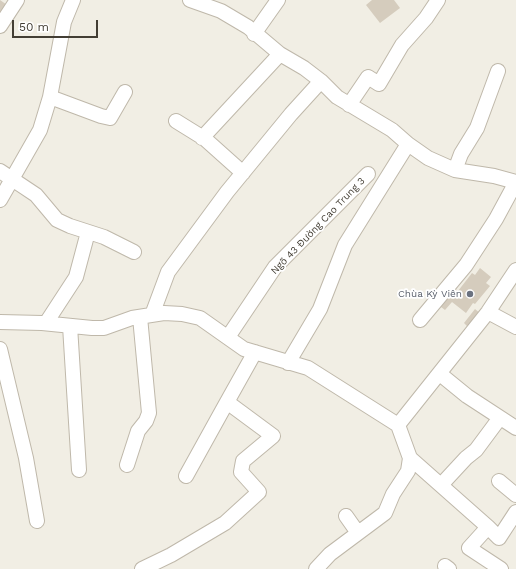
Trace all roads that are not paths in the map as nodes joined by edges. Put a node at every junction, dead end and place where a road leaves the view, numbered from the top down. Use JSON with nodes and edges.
{"nodes":[{"id":1,"x":17,"y":0,"type":"edge"},
{"id":2,"x":74,"y":0,"type":"edge"},
{"id":3,"x":190,"y":0,"type":"edge"},
{"id":4,"x":278,"y":0,"type":"edge"},
{"id":5,"x":438,"y":0,"type":"edge"},
{"id":6,"x":0,"y":26,"type":"edge"},
{"id":7,"x":254,"y":34,"type":"junction"},
{"id":8,"x":280,"y":54,"type":"junction"},
{"id":9,"x":498,"y":71,"type":"dead end"},
{"id":10,"x":321,"y":81,"type":"junction"},
{"id":11,"x":125,"y":92,"type":"dead end"},
{"id":12,"x":50,"y":97,"type":"junction"},
{"id":13,"x":349,"y":105,"type":"junction"},
{"id":14,"x":176,"y":121,"type":"dead end"},
{"id":15,"x":202,"y":138,"type":"junction"},
{"id":16,"x":408,"y":144,"type":"junction"},
{"id":17,"x":455,"y":170,"type":"junction"},
{"id":18,"x":0,"y":171,"type":"edge"},
{"id":19,"x":243,"y":172,"type":"junction"},
{"id":20,"x":368,"y":174,"type":"dead end"},
{"id":21,"x":13,"y":179,"type":"junction"},
{"id":22,"x":516,"y":182,"type":"edge"},
{"id":23,"x":0,"y":200,"type":"edge"},
{"id":24,"x":88,"y":232,"type":"junction"},
{"id":25,"x":134,"y":252,"type":"dead end"},
{"id":26,"x":516,"y":270,"type":"edge"},
{"id":27,"x":488,"y":312,"type":"junction"},
{"id":28,"x":146,"y":316,"type":"junction"},
{"id":29,"x":420,"y":320,"type":"dead end"},
{"id":30,"x":0,"y":322,"type":"edge"},
{"id":31,"x":46,"y":323,"type":"junction"},
{"id":32,"x":70,"y":326,"type":"junction"},
{"id":33,"x":516,"y":328,"type":"edge"},
{"id":34,"x":228,"y":337,"type":"junction"},
{"id":35,"x":0,"y":349,"type":"edge"},
{"id":36,"x":255,"y":352,"type":"junction"},
{"id":37,"x":288,"y":363,"type":"junction"},
{"id":38,"x":440,"y":374,"type":"junction"},
{"id":39,"x":227,"y":402,"type":"junction"},
{"id":40,"x":500,"y":419,"type":"junction"},
{"id":41,"x":398,"y":425,"type":"junction"},
{"id":42,"x":516,"y":428,"type":"edge"},
{"id":43,"x":410,"y":458,"type":"junction"},
{"id":44,"x":127,"y":465,"type":"dead end"},
{"id":45,"x":79,"y":470,"type":"dead end"},
{"id":46,"x":186,"y":476,"type":"dead end"},
{"id":47,"x":499,"y":482,"type":"dead end"},
{"id":48,"x":441,"y":485,"type":"junction"},
{"id":49,"x":516,"y":495,"type":"edge"},
{"id":50,"x":516,"y":512,"type":"edge"},
{"id":51,"x":346,"y":516,"type":"dead end"},
{"id":52,"x":37,"y":521,"type":"dead end"},
{"id":53,"x":488,"y":527,"type":"junction"},
{"id":54,"x":358,"y":533,"type":"junction"},
{"id":55,"x":142,"y":569,"type":"edge"},
{"id":56,"x":316,"y":569,"type":"edge"},
{"id":57,"x":501,"y":569,"type":"edge"}],
"edges":[{"from":1,"to":6,"type":"street"},
{"from":2,"to":12,"type":"street"},
{"from":3,"to":7,"type":"street"},
{"from":4,"to":7,"type":"street"},
{"from":5,"to":13,"type":"street"},
{"from":7,"to":8,"type":"street"},
{"from":8,"to":10,"type":"street"},
{"from":8,"to":15,"type":"street"},
{"from":9,"to":17,"type":"street"},
{"from":10,"to":13,"type":"street"},
{"from":10,"to":19,"type":"street"},
{"from":11,"to":12,"type":"street"},
{"from":12,"to":21,"type":"street"},
{"from":13,"to":16,"type":"street"},
{"from":14,"to":15,"type":"street"},
{"from":15,"to":19,"type":"street"},
{"from":16,"to":17,"type":"street"},
{"from":16,"to":37,"type":"street"},
{"from":17,"to":22,"type":"street"},
{"from":18,"to":21,"type":"street"},
{"from":19,"to":28,"type":"street"},
{"from":20,"to":34,"type":"street","name":"Ngõ 43 Đường Cao Trung 3"},
{"from":21,"to":23,"type":"street"},
{"from":21,"to":24,"type":"street"},
{"from":22,"to":29,"type":"street"},
{"from":24,"to":25,"type":"street"},
{"from":24,"to":31,"type":"street"},
{"from":26,"to":27,"type":"street"},
{"from":27,"to":33,"type":"street"},
{"from":27,"to":38,"type":"street"},
{"from":28,"to":32,"type":"street"},
{"from":28,"to":34,"type":"street"},
{"from":28,"to":44,"type":"street"},
{"from":30,"to":31,"type":"street"},
{"from":31,"to":32,"type":"street"},
{"from":32,"to":45,"type":"street"},
{"from":34,"to":36,"type":"street"},
{"from":35,"to":52,"type":"street"},
{"from":36,"to":37,"type":"street"},
{"from":36,"to":39,"type":"street"},
{"from":37,"to":41,"type":"street"},
{"from":38,"to":40,"type":"street"},
{"from":38,"to":41,"type":"street"},
{"from":39,"to":46,"type":"street"},
{"from":39,"to":55,"type":"street"},
{"from":40,"to":42,"type":"street"},
{"from":40,"to":48,"type":"street"},
{"from":41,"to":43,"type":"street"},
{"from":43,"to":48,"type":"street"},
{"from":43,"to":54,"type":"street"},
{"from":47,"to":49,"type":"street"},
{"from":48,"to":53,"type":"street"},
{"from":50,"to":53,"type":"street"},
{"from":51,"to":54,"type":"street"},
{"from":53,"to":57,"type":"street"},
{"from":54,"to":56,"type":"street"}]}
